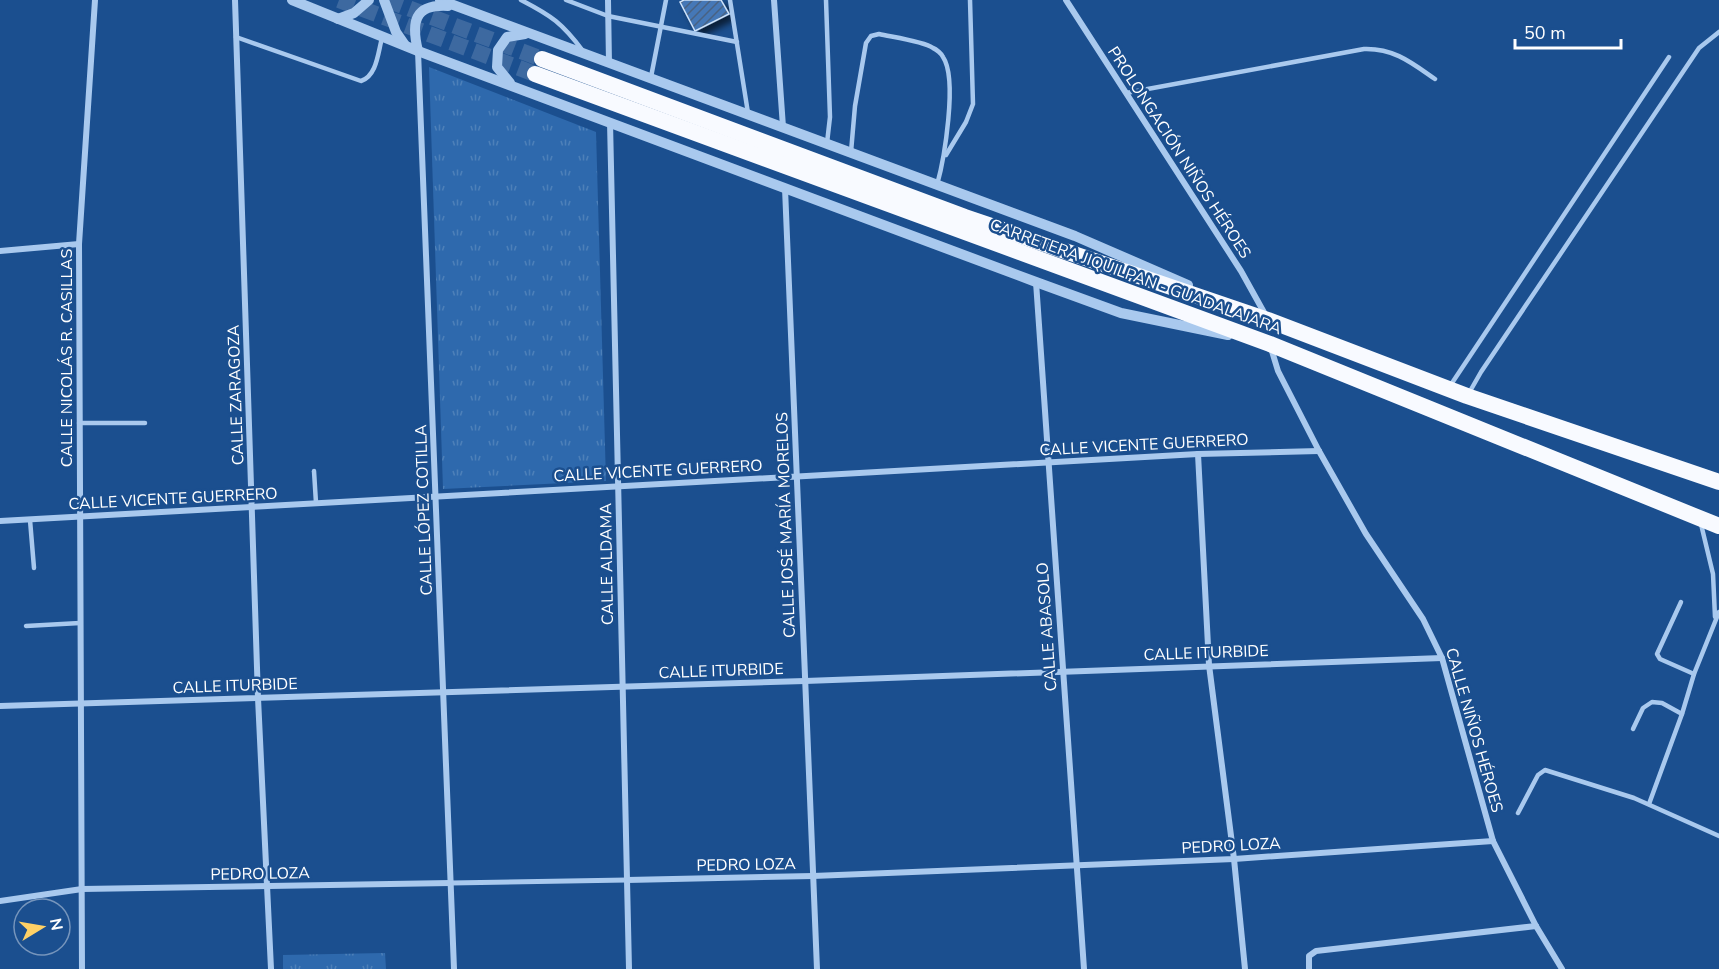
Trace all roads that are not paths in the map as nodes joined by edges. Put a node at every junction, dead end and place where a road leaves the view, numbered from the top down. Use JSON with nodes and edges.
{"nodes":[{"id":1,"x":94,"y":0,"type":"edge"},
{"id":2,"x":235,"y":0,"type":"edge"},
{"id":3,"x":292,"y":0,"type":"edge"},
{"id":4,"x":369,"y":0,"type":"edge"},
{"id":5,"x":384,"y":0,"type":"edge"},
{"id":6,"x":440,"y":0,"type":"edge"},
{"id":7,"x":521,"y":0,"type":"edge"},
{"id":8,"x":566,"y":0,"type":"edge"},
{"id":9,"x":608,"y":0,"type":"edge"},
{"id":10,"x":666,"y":0,"type":"edge"},
{"id":11,"x":730,"y":0,"type":"edge"},
{"id":12,"x":774,"y":0,"type":"edge"},
{"id":13,"x":826,"y":0,"type":"edge"},
{"id":14,"x":970,"y":0,"type":"edge"},
{"id":15,"x":1066,"y":0,"type":"edge"},
{"id":16,"x":458,"y":6,"type":"junction"},
{"id":17,"x":608,"y":16,"type":"junction"},
{"id":18,"x":338,"y":19,"type":"junction"},
{"id":19,"x":661,"y":28,"type":"junction"},
{"id":20,"x":1719,"y":32,"type":"edge"},
{"id":21,"x":528,"y":34,"type":"junction"},
{"id":22,"x":236,"y":37,"type":"junction"},
{"id":23,"x":382,"y":37,"type":"junction"},
{"id":24,"x":737,"y":42,"type":"junction"},
{"id":25,"x":405,"y":45,"type":"junction"},
{"id":26,"x":418,"y":51,"type":"junction"},
{"id":27,"x":584,"y":53,"type":"junction"},
{"id":28,"x":1669,"y":57,"type":"dead end"},
{"id":29,"x":542,"y":59,"type":"tunnel mouth"},
{"id":30,"x":609,"y":64,"type":"junction"},
{"id":31,"x":535,"y":75,"type":"tunnel mouth"},
{"id":32,"x":650,"y":79,"type":"junction"},
{"id":33,"x":1435,"y":79,"type":"dead end"},
{"id":34,"x":511,"y":84,"type":"junction"},
{"id":35,"x":1126,"y":93,"type":"junction"},
{"id":36,"x":749,"y":116,"type":"junction"},
{"id":37,"x":610,"y":122,"type":"junction"},
{"id":38,"x":783,"y":127,"type":"junction"},
{"id":39,"x":827,"y":143,"type":"junction"},
{"id":40,"x":851,"y":153,"type":"junction"},
{"id":41,"x":944,"y":159,"type":"junction"},
{"id":42,"x":937,"y":185,"type":"junction"},
{"id":43,"x":785,"y":188,"type":"junction"},
{"id":44,"x":79,"y":244,"type":"junction"},
{"id":45,"x":0,"y":251,"type":"edge"},
{"id":46,"x":1036,"y":282,"type":"junction"},
{"id":47,"x":1268,"y":320,"type":"junction"},
{"id":48,"x":1269,"y":344,"type":"junction"},
{"id":49,"x":1449,"y":388,"type":"junction"},
{"id":50,"x":1467,"y":396,"type":"junction"},
{"id":51,"x":80,"y":423,"type":"junction"},
{"id":52,"x":145,"y":423,"type":"dead end"},
{"id":53,"x":1319,"y":450,"type":"junction"},
{"id":54,"x":1198,"y":454,"type":"junction"},
{"id":55,"x":1048,"y":462,"type":"junction"},
{"id":56,"x":314,"y":471,"type":"dead end"},
{"id":57,"x":797,"y":476,"type":"junction"},
{"id":58,"x":1718,"y":481,"type":"edge"},
{"id":59,"x":618,"y":486,"type":"junction"},
{"id":60,"x":436,"y":496,"type":"junction"},
{"id":61,"x":316,"y":503,"type":"junction"},
{"id":62,"x":252,"y":507,"type":"junction"},
{"id":63,"x":80,"y":516,"type":"junction"},
{"id":64,"x":1699,"y":519,"type":"junction"},
{"id":65,"x":30,"y":520,"type":"junction"},
{"id":66,"x":0,"y":521,"type":"edge"},
{"id":67,"x":1719,"y":526,"type":"edge"},
{"id":68,"x":34,"y":568,"type":"dead end"},
{"id":69,"x":1681,"y":602,"type":"dead end"},
{"id":70,"x":1719,"y":612,"type":"edge"},
{"id":71,"x":1715,"y":618,"type":"junction"},
{"id":72,"x":80,"y":623,"type":"junction"},
{"id":73,"x":26,"y":626,"type":"dead end"},
{"id":74,"x":1442,"y":658,"type":"junction"},
{"id":75,"x":1209,"y":665,"type":"junction"},
{"id":76,"x":1062,"y":671,"type":"junction"},
{"id":77,"x":1694,"y":674,"type":"junction"},
{"id":78,"x":805,"y":681,"type":"junction"},
{"id":79,"x":622,"y":686,"type":"junction"},
{"id":80,"x":442,"y":691,"type":"junction"},
{"id":81,"x":258,"y":698,"type":"junction"},
{"id":82,"x":81,"y":703,"type":"junction"},
{"id":83,"x":0,"y":706,"type":"edge"},
{"id":84,"x":1682,"y":714,"type":"junction"},
{"id":85,"x":1633,"y":729,"type":"dead end"},
{"id":86,"x":1649,"y":804,"type":"junction"},
{"id":87,"x":1518,"y":813,"type":"dead end"},
{"id":88,"x":1719,"y":836,"type":"edge"},
{"id":89,"x":1492,"y":841,"type":"junction"},
{"id":90,"x":1234,"y":859,"type":"junction"},
{"id":91,"x":1077,"y":866,"type":"junction"},
{"id":92,"x":813,"y":876,"type":"junction"},
{"id":93,"x":627,"y":880,"type":"junction"},
{"id":94,"x":451,"y":883,"type":"junction"},
{"id":95,"x":268,"y":887,"type":"junction"},
{"id":96,"x":82,"y":889,"type":"junction"},
{"id":97,"x":0,"y":901,"type":"edge"},
{"id":98,"x":1536,"y":926,"type":"junction"},
{"id":99,"x":82,"y":969,"type":"edge"},
{"id":100,"x":271,"y":969,"type":"edge"},
{"id":101,"x":454,"y":969,"type":"edge"},
{"id":102,"x":629,"y":969,"type":"edge"},
{"id":103,"x":817,"y":969,"type":"edge"},
{"id":104,"x":1084,"y":969,"type":"edge"},
{"id":105,"x":1245,"y":969,"type":"edge"},
{"id":106,"x":1309,"y":969,"type":"edge"},
{"id":107,"x":1562,"y":969,"type":"edge"}],
"edges":[{"from":1,"to":44,"type":"street","name":"CALLE NICOLÁS R. CASILLAS"},
{"from":2,"to":22,"type":"street","name":"CALLE ZARAGOZA"},
{"from":3,"to":18,"type":"street"},
{"from":4,"to":18,"type":"street"},
{"from":5,"to":25,"type":"street"},
{"from":6,"to":16,"type":"street"},
{"from":7,"to":27,"type":"lane"},
{"from":8,"to":17,"type":"lane"},
{"from":9,"to":17,"type":"street"},
{"from":10,"to":19,"type":"lane"},
{"from":11,"to":24,"type":"lane"},
{"from":12,"to":38,"type":"street"},
{"from":13,"to":39,"type":"lane"},
{"from":14,"to":41,"type":"lane"},
{"from":15,"to":35,"type":"street","name":"PROLONGACIÓN NIÑOS HÉROES"},
{"from":16,"to":21,"type":"street"},
{"from":16,"to":26,"type":"street"},
{"from":17,"to":19,"type":"lane"},
{"from":17,"to":30,"type":"street"},
{"from":18,"to":23,"type":"street"},
{"from":19,"to":24,"type":"lane"},
{"from":19,"to":32,"type":"lane"},
{"from":20,"to":50,"type":"lane"},
{"from":21,"to":27,"type":"street"},
{"from":21,"to":34,"type":"street"},
{"from":22,"to":23,"type":"lane"},
{"from":22,"to":62,"type":"street","name":"CALLE ZARAGOZA"},
{"from":23,"to":25,"type":"street"},
{"from":24,"to":36,"type":"lane"},
{"from":25,"to":26,"type":"street"},
{"from":26,"to":34,"type":"street"},
{"from":26,"to":60,"type":"street","name":"CALLE LÓPEZ COTILLA"},
{"from":27,"to":30,"type":"street"},
{"from":28,"to":49,"type":"lane"},
{"from":29,"to":47,"type":"highway","name":"CARRETERA JIQUILPAN - GUADALAJARA"},
{"from":30,"to":32,"type":"street"},
{"from":31,"to":48,"type":"highway","name":"CARRETERA JIQUILPAN - GUADALAJARA"},
{"from":32,"to":36,"type":"street"},
{"from":33,"to":35,"type":"lane"},
{"from":34,"to":37,"type":"street"},
{"from":35,"to":47,"type":"street","name":"PROLONGACIÓN NIÑOS HÉROES"},
{"from":36,"to":38,"type":"street"},
{"from":37,"to":43,"type":"street"},
{"from":37,"to":59,"type":"street","name":"CALLE ALDAMA"},
{"from":38,"to":39,"type":"street"},
{"from":39,"to":40,"type":"street"},
{"from":40,"to":41,"type":"lane"},
{"from":40,"to":42,"type":"street"},
{"from":41,"to":42,"type":"lane"},
{"from":42,"to":47,"type":"street"},
{"from":43,"to":46,"type":"street"},
{"from":43,"to":57,"type":"street","name":"CALLE JOSÉ MARÍA MORELOS"},
{"from":44,"to":45,"type":"street"},
{"from":44,"to":51,"type":"street","name":"CALLE NICOLÁS R. CASILLAS"},
{"from":46,"to":48,"type":"street"},
{"from":46,"to":55,"type":"street","name":"CALLE ABASOLO"},
{"from":47,"to":49,"type":"highway","name":"CARRETERA JIQUILPAN - GUADALAJARA"},
{"from":48,"to":53,"type":"street","name":"CALLE NIÑOS HÉROES"},
{"from":48,"to":64,"type":"highway","name":"CARRETERA JIQUILPAN - GUADALAJARA"},
{"from":49,"to":50,"type":"highway","name":"CARRETERA JIQUILPAN - GUADALAJARA"},
{"from":50,"to":58,"type":"highway","name":"CARRETERA JIQUILPAN - GUADALAJARA"},
{"from":51,"to":52,"type":"lane"},
{"from":51,"to":63,"type":"street","name":"CALLE NICOLÁS R. CASILLAS"},
{"from":53,"to":54,"type":"street","name":"CALLE VICENTE GUERRERO"},
{"from":53,"to":74,"type":"street","name":"CALLE NIÑOS HÉROES"},
{"from":54,"to":55,"type":"street","name":"CALLE VICENTE GUERRERO"},
{"from":54,"to":75,"type":"street"},
{"from":55,"to":57,"type":"street","name":"CALLE VICENTE GUERRERO"},
{"from":55,"to":76,"type":"street","name":"CALLE ABASOLO"},
{"from":56,"to":61,"type":"lane"},
{"from":57,"to":59,"type":"street","name":"CALLE VICENTE GUERRERO"},
{"from":57,"to":78,"type":"street","name":"CALLE JOSÉ MARÍA MORELOS"},
{"from":59,"to":60,"type":"street","name":"CALLE VICENTE GUERRERO"},
{"from":59,"to":79,"type":"street","name":"CALLE ALDAMA"},
{"from":60,"to":61,"type":"street","name":"CALLE VICENTE GUERRERO"},
{"from":60,"to":80,"type":"street","name":"CALLE LÓPEZ COTILLA"},
{"from":61,"to":62,"type":"street","name":"CALLE VICENTE GUERRERO"},
{"from":62,"to":63,"type":"street","name":"CALLE VICENTE GUERRERO"},
{"from":62,"to":81,"type":"street","name":"CALLE ZARAGOZA"},
{"from":63,"to":65,"type":"street","name":"CALLE VICENTE GUERRERO"},
{"from":63,"to":72,"type":"street","name":"CALLE NICOLÁS R. CASILLAS"},
{"from":64,"to":67,"type":"highway","name":"CARRETERA JIQUILPAN - GUADALAJARA"},
{"from":64,"to":71,"type":"lane"},
{"from":65,"to":66,"type":"street","name":"CALLE VICENTE GUERRERO"},
{"from":65,"to":68,"type":"lane"},
{"from":69,"to":77,"type":"lane"},
{"from":70,"to":71,"type":"lane"},
{"from":71,"to":77,"type":"lane"},
{"from":72,"to":73,"type":"lane"},
{"from":72,"to":82,"type":"street","name":"CALLE NICOLÁS R. CASILLAS"},
{"from":74,"to":75,"type":"street","name":"CALLE ITURBIDE"},
{"from":74,"to":89,"type":"street","name":"CALLE NIÑOS HÉROES"},
{"from":75,"to":76,"type":"street","name":"CALLE ITURBIDE"},
{"from":75,"to":90,"type":"street"},
{"from":76,"to":78,"type":"street","name":"CALLE ITURBIDE"},
{"from":76,"to":91,"type":"street","name":"CALLE ABASOLO"},
{"from":77,"to":84,"type":"lane"},
{"from":78,"to":79,"type":"street","name":"CALLE ITURBIDE"},
{"from":78,"to":92,"type":"street","name":"CALLE JOSÉ MARÍA MORELOS"},
{"from":79,"to":80,"type":"street","name":"CALLE ITURBIDE"},
{"from":79,"to":93,"type":"street","name":"CALLE ALDAMA"},
{"from":80,"to":81,"type":"street","name":"CALLE ITURBIDE"},
{"from":80,"to":94,"type":"street","name":"CALLE LÓPEZ COTILLA"},
{"from":81,"to":82,"type":"street","name":"CALLE ITURBIDE"},
{"from":81,"to":95,"type":"street","name":"CALLE ZARAGOZA"},
{"from":82,"to":83,"type":"street","name":"CALLE ITURBIDE"},
{"from":82,"to":96,"type":"street","name":"CALLE NICOLÁS R. CASILLAS"},
{"from":84,"to":85,"type":"lane"},
{"from":84,"to":86,"type":"lane"},
{"from":86,"to":87,"type":"lane"},
{"from":86,"to":88,"type":"lane"},
{"from":89,"to":90,"type":"street","name":"PEDRO LOZA"},
{"from":89,"to":98,"type":"street","name":"CALLE NIÑOS HÉROES"},
{"from":90,"to":91,"type":"street","name":"PEDRO LOZA"},
{"from":90,"to":105,"type":"street"},
{"from":91,"to":92,"type":"street","name":"PEDRO LOZA"},
{"from":91,"to":104,"type":"street","name":"CALLE ABASOLO"},
{"from":92,"to":93,"type":"street","name":"PEDRO LOZA"},
{"from":92,"to":103,"type":"street","name":"CALLE JOSÉ MARÍA MORELOS"},
{"from":93,"to":94,"type":"street","name":"PEDRO LOZA"},
{"from":93,"to":102,"type":"street","name":"CALLE ALDAMA"},
{"from":94,"to":95,"type":"street","name":"PEDRO LOZA"},
{"from":94,"to":101,"type":"street","name":"CALLE LÓPEZ COTILLA"},
{"from":95,"to":96,"type":"street","name":"PEDRO LOZA"},
{"from":95,"to":100,"type":"street","name":"CALLE ZARAGOZA"},
{"from":96,"to":97,"type":"street","name":"PEDRO LOZA"},
{"from":96,"to":99,"type":"street","name":"CALLE NICOLÁS R. CASILLAS"},
{"from":98,"to":106,"type":"street"},
{"from":98,"to":107,"type":"street","name":"CALLE NIÑOS HÉROES"}]}
